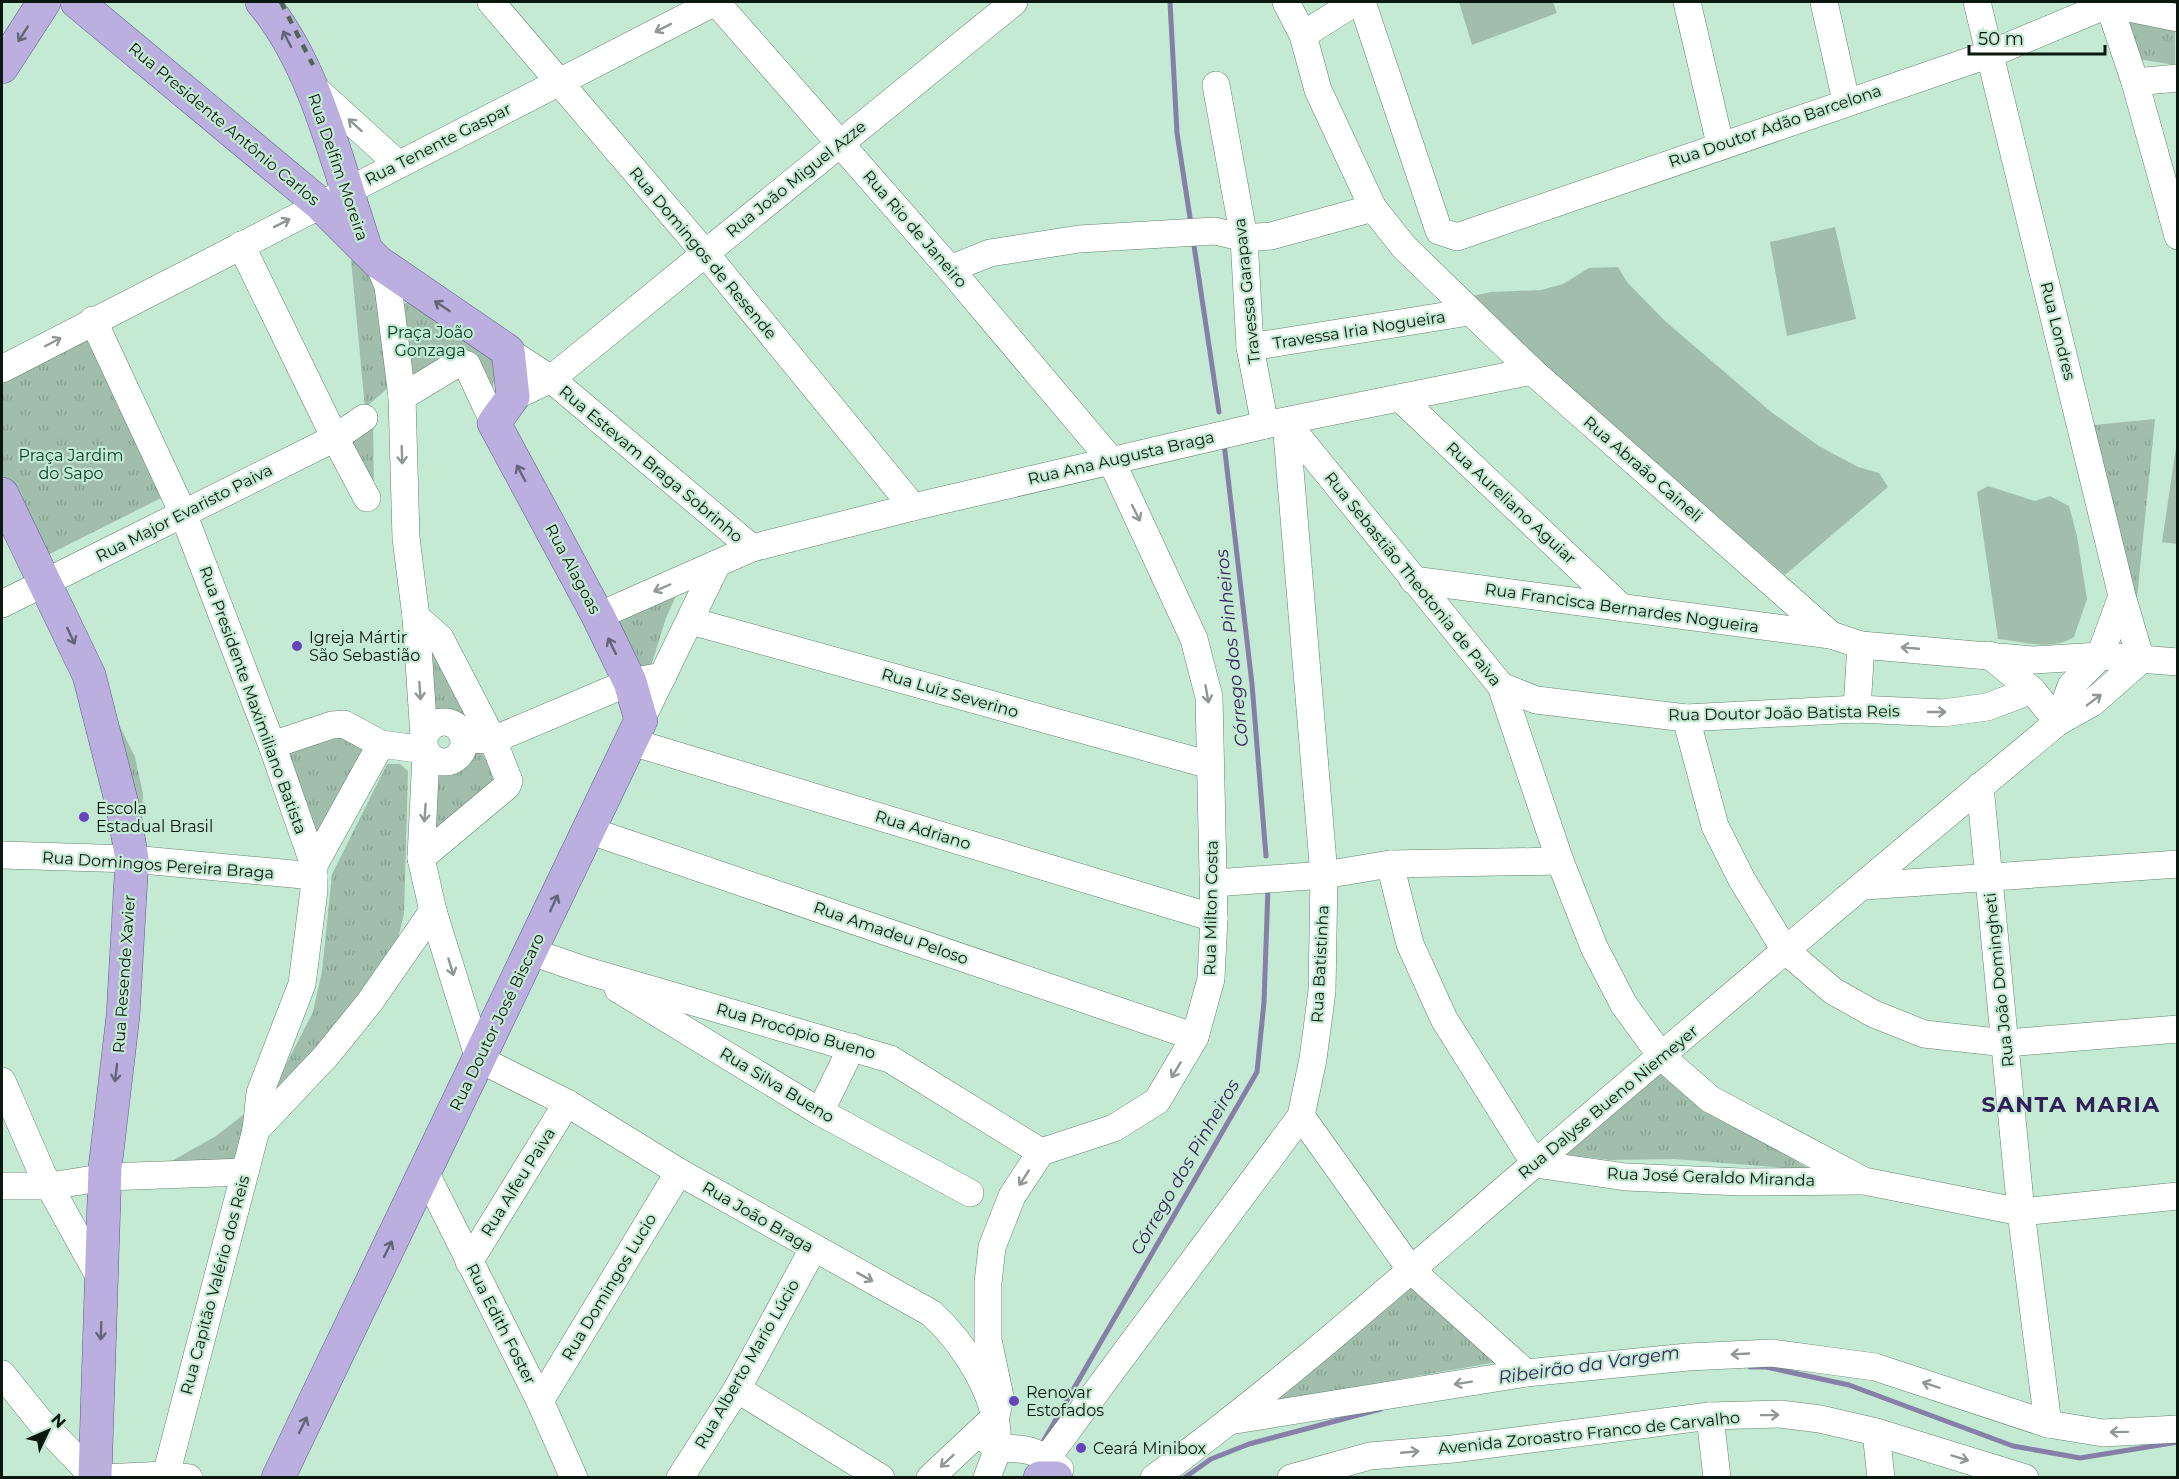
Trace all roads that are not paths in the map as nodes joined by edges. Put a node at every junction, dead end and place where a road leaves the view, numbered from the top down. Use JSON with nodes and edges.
{"nodes":[{"id":1,"x":44,"y":2,"type":"edge"},
{"id":2,"x":77,"y":2,"type":"edge"},
{"id":3,"x":262,"y":2,"type":"edge"},
{"id":4,"x":491,"y":2,"type":"edge"},
{"id":5,"x":715,"y":2,"type":"edge"},
{"id":6,"x":1014,"y":2,"type":"edge"},
{"id":7,"x":1286,"y":2,"type":"edge"},
{"id":8,"x":1355,"y":2,"type":"edge"},
{"id":9,"x":1362,"y":2,"type":"edge"},
{"id":10,"x":1687,"y":2,"type":"edge"},
{"id":11,"x":1824,"y":2,"type":"edge"},
{"id":12,"x":1977,"y":2,"type":"edge"},
{"id":13,"x":2108,"y":3,"type":"edge"},
{"id":14,"x":2178,"y":18,"type":"edge"},
{"id":15,"x":1303,"y":34,"type":"junction"},
{"id":16,"x":1990,"y":54,"type":"junction"},
{"id":17,"x":2,"y":67,"type":"edge"},
{"id":18,"x":2178,"y":78,"type":"edge"},
{"id":19,"x":558,"y":82,"type":"junction"},
{"id":20,"x":2135,"y":82,"type":"junction"},
{"id":21,"x":310,"y":84,"type":"junction"},
{"id":22,"x":1216,"y":85,"type":"dead end"},
{"id":23,"x":1846,"y":101,"type":"junction"},
{"id":24,"x":840,"y":143,"type":"junction"},
{"id":25,"x":1720,"y":144,"type":"junction"},
{"id":26,"x":398,"y":164,"type":"junction"},
{"id":27,"x":333,"y":197,"type":"junction"},
{"id":28,"x":1373,"y":208,"type":"junction"},
{"id":29,"x":2176,"y":228,"type":"edge"},
{"id":30,"x":1232,"y":235,"type":"junction"},
{"id":31,"x":240,"y":245,"type":"junction"},
{"id":32,"x":705,"y":253,"type":"junction"},
{"id":33,"x":373,"y":256,"type":"junction"},
{"id":34,"x":950,"y":269,"type":"junction"},
{"id":35,"x":1469,"y":312,"type":"junction"},
{"id":36,"x":93,"y":320,"type":"junction"},
{"id":37,"x":1250,"y":347,"type":"junction"},
{"id":38,"x":508,"y":351,"type":"junction"},
{"id":39,"x":2,"y":369,"type":"edge"},
{"id":40,"x":1532,"y":371,"type":"junction"},
{"id":41,"x":551,"y":379,"type":"junction"},
{"id":42,"x":402,"y":397,"type":"junction"},
{"id":43,"x":1400,"y":398,"type":"junction"},
{"id":44,"x":504,"y":410,"type":"junction"},
{"id":45,"x":364,"y":418,"type":"dead end"},
{"id":46,"x":1275,"y":424,"type":"junction"},
{"id":47,"x":335,"y":438,"type":"junction"},
{"id":48,"x":1111,"y":460,"type":"junction"},
{"id":49,"x":2,"y":494,"type":"edge"},
{"id":50,"x":367,"y":498,"type":"dead end"},
{"id":51,"x":913,"y":507,"type":"junction"},
{"id":52,"x":183,"y":513,"type":"junction"},
{"id":53,"x":752,"y":548,"type":"junction"},
{"id":54,"x":716,"y":566,"type":"junction"},
{"id":55,"x":1413,"y":580,"type":"junction"},
{"id":56,"x":46,"y":583,"type":"junction"},
{"id":57,"x":2122,"y":596,"type":"junction"},
{"id":58,"x":2,"y":604,"type":"edge"},
{"id":59,"x":1622,"y":608,"type":"junction"},
{"id":60,"x":598,"y":616,"type":"junction"},
{"id":61,"x":416,"y":617,"type":"junction"},
{"id":62,"x":691,"y":621,"type":"junction"},
{"id":63,"x":1831,"y":635,"type":"junction"},
{"id":64,"x":1861,"y":645,"type":"junction"},
{"id":65,"x":1989,"y":655,"type":"junction"},
{"id":66,"x":2100,"y":656,"type":"junction"},
{"id":67,"x":2141,"y":660,"type":"junction"},
{"id":68,"x":2178,"y":662,"type":"edge"},
{"id":69,"x":663,"y":676,"type":"junction"},
{"id":70,"x":630,"y":682,"type":"junction"},
{"id":71,"x":1501,"y":686,"type":"junction"},
{"id":72,"x":2032,"y":690,"type":"junction"},
{"id":73,"x":1857,"y":709,"type":"junction"},
{"id":74,"x":1686,"y":718,"type":"junction"},
{"id":75,"x":2058,"y":722,"type":"junction"},
{"id":76,"x":637,"y":731,"type":"junction"},
{"id":77,"x":493,"y":740,"type":"junction"},
{"id":78,"x":381,"y":744,"type":"junction"},
{"id":79,"x":272,"y":746,"type":"junction"},
{"id":80,"x":425,"y":747,"type":"junction"},
{"id":81,"x":1210,"y":765,"type":"junction"},
{"id":82,"x":1980,"y":786,"type":"junction"},
{"id":83,"x":588,"y":830,"type":"junction"},
{"id":84,"x":2,"y":855,"type":"edge"},
{"id":85,"x":421,"y":858,"type":"junction"},
{"id":86,"x":132,"y":860,"type":"junction"},
{"id":87,"x":1560,"y":861,"type":"junction"},
{"id":88,"x":1390,"y":864,"type":"junction"},
{"id":89,"x":2178,"y":864,"type":"edge"},
{"id":90,"x":314,"y":870,"type":"junction"},
{"id":91,"x":1324,"y":875,"type":"junction"},
{"id":92,"x":1988,"y":878,"type":"junction"},
{"id":93,"x":1215,"y":883,"type":"junction"},
{"id":94,"x":1865,"y":885,"type":"junction"},
{"id":95,"x":433,"y":911,"type":"junction"},
{"id":96,"x":1214,"y":918,"type":"junction"},
{"id":97,"x":1785,"y":950,"type":"junction"},
{"id":98,"x":532,"y":952,"type":"junction"},
{"id":99,"x":587,"y":971,"type":"junction"},
{"id":100,"x":2178,"y":1029,"type":"edge"},
{"id":101,"x":1195,"y":1037,"type":"junction"},
{"id":102,"x":2006,"y":1043,"type":"junction"},
{"id":103,"x":852,"y":1047,"type":"junction"},
{"id":104,"x":1662,"y":1057,"type":"junction"},
{"id":105,"x":479,"y":1059,"type":"junction"},
{"id":106,"x":2,"y":1081,"type":"edge"},
{"id":107,"x":260,"y":1093,"type":"joint"},
{"id":108,"x":567,"y":1103,"type":"junction"},
{"id":109,"x":820,"y":1112,"type":"junction"},
{"id":110,"x":1301,"y":1116,"type":"junction"},
{"id":111,"x":256,"y":1130,"type":"junction"},
{"id":112,"x":1041,"y":1152,"type":"junction"},
{"id":113,"x":1535,"y":1164,"type":"junction"},
{"id":114,"x":245,"y":1172,"type":"junction"},
{"id":115,"x":425,"y":1172,"type":"junction"},
{"id":116,"x":679,"y":1172,"type":"junction"},
{"id":117,"x":106,"y":1178,"type":"junction"},
{"id":118,"x":1864,"y":1181,"type":"junction"},
{"id":119,"x":2,"y":1186,"type":"edge"},
{"id":120,"x":51,"y":1186,"type":"junction"},
{"id":121,"x":970,"y":1193,"type":"dead end"},
{"id":122,"x":2178,"y":1196,"type":"edge"},
{"id":123,"x":2021,"y":1212,"type":"junction"},
{"id":124,"x":813,"y":1249,"type":"junction"},
{"id":125,"x":469,"y":1262,"type":"junction"},
{"id":126,"x":1411,"y":1270,"type":"junction"},
{"id":127,"x":102,"y":1281,"type":"junction"},
{"id":128,"x":1526,"y":1373,"type":"junction"},
{"id":129,"x":2,"y":1374,"type":"edge"},
{"id":130,"x":736,"y":1389,"type":"junction"},
{"id":131,"x":540,"y":1401,"type":"junction"},
{"id":132,"x":996,"y":1416,"type":"junction"},
{"id":133,"x":1710,"y":1416,"type":"junction"},
{"id":134,"x":1227,"y":1421,"type":"junction"},
{"id":135,"x":2048,"y":1424,"type":"junction"},
{"id":136,"x":2178,"y":1429,"type":"edge"},
{"id":137,"x":1876,"y":1432,"type":"junction"},
{"id":138,"x":985,"y":1442,"type":"junction"},
{"id":139,"x":1372,"y":1467,"type":"edge"},
{"id":140,"x":1048,"y":1471,"type":"edge"},
{"id":141,"x":178,"y":1476,"type":"edge"},
{"id":142,"x":95,"y":1478,"type":"edge"},
{"id":143,"x":102,"y":1478,"type":"edge"},
{"id":144,"x":278,"y":1478,"type":"edge"},
{"id":145,"x":574,"y":1478,"type":"edge"},
{"id":146,"x":680,"y":1478,"type":"edge"},
{"id":147,"x":880,"y":1478,"type":"edge"},
{"id":148,"x":930,"y":1478,"type":"edge"},
{"id":149,"x":987,"y":1478,"type":"edge"},
{"id":150,"x":1070,"y":1478,"type":"edge"},
{"id":151,"x":1154,"y":1478,"type":"edge"},
{"id":152,"x":1291,"y":1478,"type":"edge"},
{"id":153,"x":1716,"y":1478,"type":"edge"},
{"id":154,"x":1881,"y":1478,"type":"edge"},
{"id":155,"x":2025,"y":1478,"type":"edge"}],
"edges":[{"from":1,"to":17,"type":"main road","one_way":true},
{"from":2,"to":27,"type":"main road","name":"Rua Presidente Antônio Carlos"},
{"from":21,"to":3,"type":"main road","name":"Rua Delfim Moreira","one_way":true},
{"from":4,"to":19,"type":"street","name":"Rua Domingos de Resende"},
{"from":5,"to":19,"type":"street","name":"Rua Tenente Gaspar","one_way":true},
{"from":5,"to":24,"type":"street","name":"Rua Rio de Janeiro"},
{"from":6,"to":24,"type":"street","name":"Rua João Miguel Azze"},
{"from":7,"to":15,"type":"street","name":"Rua Abraão Caineli"},
{"from":8,"to":15,"type":"street"},
{"from":9,"to":25,"type":"street","name":"Rua Doutor Adão Barcelona"},
{"from":10,"to":25,"type":"street"},
{"from":11,"to":23,"type":"street"},
{"from":12,"to":16,"type":"street","name":"Rua Londres"},
{"from":13,"to":14,"type":"street"},
{"from":13,"to":16,"type":"street","name":"Rua Doutor Adão Barcelona"},
{"from":13,"to":20,"type":"street"},
{"from":15,"to":28,"type":"street","name":"Rua Abraão Caineli"},
{"from":16,"to":23,"type":"street","name":"Rua Doutor Adão Barcelona"},
{"from":16,"to":57,"type":"street","name":"Rua Londres"},
{"from":18,"to":20,"type":"street"},
{"from":19,"to":26,"type":"street","name":"Rua Tenente Gaspar"},
{"from":19,"to":32,"type":"street","name":"Rua Domingos de Resende"},
{"from":20,"to":29,"type":"street"},
{"from":26,"to":21,"type":"street","name":"Rua Delfim Moreira","one_way":true},
{"from":21,"to":27,"type":"main road","name":"Rua Delfim Moreira"},
{"from":22,"to":30,"type":"street","name":"Travessa Garapava"},
{"from":23,"to":25,"type":"street","name":"Rua Doutor Adão Barcelona"},
{"from":24,"to":32,"type":"street","name":"Rua João Miguel Azze"},
{"from":24,"to":34,"type":"street","name":"Rua Rio de Janeiro"},
{"from":26,"to":27,"type":"street","name":"Rua Tenente Gaspar"},
{"from":31,"to":27,"type":"street","name":"Rua Tenente Gaspar","one_way":true},
{"from":27,"to":33,"type":"main road","name":"Rua Presidente Antônio Carlos"},
{"from":28,"to":30,"type":"street"},
{"from":28,"to":35,"type":"street","name":"Rua Abraão Caineli"},
{"from":30,"to":34,"type":"street"},
{"from":30,"to":37,"type":"street","name":"Travessa Garapava"},
{"from":31,"to":36,"type":"street","name":"Rua Tenente Gaspar"},
{"from":31,"to":47,"type":"street"},
{"from":32,"to":41,"type":"street","name":"Rua João Miguel Azze"},
{"from":32,"to":51,"type":"street","name":"Rua Domingos de Resende"},
{"from":38,"to":33,"type":"main road","one_way":true},
{"from":33,"to":42,"type":"street"},
{"from":34,"to":48,"type":"street","name":"Rua Rio de Janeiro"},
{"from":35,"to":37,"type":"street","name":"Travessa Iria Nogueira"},
{"from":35,"to":40,"type":"street","name":"Rua Abraão Caineli"},
{"from":39,"to":36,"type":"street","name":"Rua Tenente Gaspar","one_way":true},
{"from":36,"to":52,"type":"street","name":"Rua Presidente Maximiliano Batista"},
{"from":37,"to":46,"type":"street","name":"Travessa Garapava"},
{"from":38,"to":41,"type":"street"},
{"from":38,"to":44,"type":"main road","name":"Rua Alagoas"},
{"from":40,"to":43,"type":"street","name":"Rua Ana Augusta Braga"},
{"from":40,"to":63,"type":"street","name":"Rua Abraão Caineli"},
{"from":41,"to":44,"type":"street"},
{"from":41,"to":53,"type":"street","name":"Rua Estevam Braga Sobrinho"},
{"from":42,"to":44,"type":"street","name":"Rua Alagoas"},
{"from":42,"to":61,"type":"street","one_way":true},
{"from":43,"to":46,"type":"street","name":"Rua Ana Augusta Braga"},
{"from":43,"to":59,"type":"street","name":"Rua Aureliano Aguiar"},
{"from":60,"to":44,"type":"main road","name":"Rua Alagoas","one_way":true},
{"from":45,"to":47,"type":"street","name":"Rua Major Evaristo Paiva"},
{"from":46,"to":48,"type":"street","name":"Rua Ana Augusta Braga"},
{"from":46,"to":55,"type":"street","name":"Rua Sebastião Theotonia de Paiva"},
{"from":46,"to":91,"type":"street","name":"Rua Batistinha"},
{"from":47,"to":50,"type":"street"},
{"from":47,"to":52,"type":"street","name":"Rua Major Evaristo Paiva"},
{"from":48,"to":51,"type":"street","name":"Rua Ana Augusta Braga"},
{"from":48,"to":81,"type":"street","name":"Rua Milton Costa","one_way":true},
{"from":49,"to":56,"type":"main road","name":"Rua Resende Xavier"},
{"from":51,"to":53,"type":"street","name":"Rua Ana Augusta Braga"},
{"from":52,"to":56,"type":"street","name":"Rua Major Evaristo Paiva"},
{"from":52,"to":79,"type":"street","name":"Rua Presidente Maximiliano Batista"},
{"from":53,"to":54,"type":"street","name":"Rua Ana Augusta Braga"},
{"from":54,"to":60,"type":"street","name":"Rua Ana Augusta Braga","one_way":true},
{"from":54,"to":62,"type":"street","name":"Rua Doutor José Biscaro"},
{"from":55,"to":59,"type":"street","name":"Rua Francisca Bernardes Nogueira"},
{"from":55,"to":71,"type":"street","name":"Rua Sebastião Theotonia de Paiva"},
{"from":56,"to":58,"type":"street","name":"Rua Major Evaristo Paiva"},
{"from":56,"to":86,"type":"main road","name":"Rua Resende Xavier","one_way":true},
{"from":57,"to":66,"type":"street"},
{"from":57,"to":67,"type":"street","name":"Rua Londres"},
{"from":59,"to":63,"type":"street","name":"Rua Francisca Bernardes Nogueira"},
{"from":70,"to":60,"type":"main road","name":"Rua Alagoas","one_way":true},
{"from":61,"to":77,"type":"street"},
{"from":61,"to":80,"type":"street","one_way":true},
{"from":62,"to":69,"type":"street","name":"Rua Doutor José Biscaro"},
{"from":62,"to":81,"type":"street","name":"Rua Luiz Severino"},
{"from":63,"to":64,"type":"street","name":"Rua Abraão Caineli"},
{"from":65,"to":64,"type":"street","name":"Rua Abraão Caineli","one_way":true},
{"from":64,"to":73,"type":"street"},
{"from":65,"to":66,"type":"street","name":"Rua Abraão Caineli"},
{"from":65,"to":72,"type":"street"},
{"from":66,"to":67,"type":"street","name":"Rua Abraão Caineli"},
{"from":66,"to":75,"type":"street"},
{"from":67,"to":68,"type":"street","name":"Rua Abraão Caineli"},
{"from":75,"to":67,"type":"street","name":"Rua Dalyse Bueno Niemeyer","one_way":true},
{"from":69,"to":70,"type":"street"},
{"from":69,"to":76,"type":"street","name":"Rua Doutor José Biscaro"},
{"from":70,"to":76,"type":"main road","name":"Rua Alagoas"},
{"from":70,"to":77,"type":"street"},
{"from":71,"to":74,"type":"street","name":"Rua Doutor João Batista Reis"},
{"from":71,"to":87,"type":"street","name":"Rua Sebastião Theotonia de Paiva"},
{"from":73,"to":72,"type":"street","name":"Rua Doutor João Batista Reis","one_way":true},
{"from":72,"to":75,"type":"street"},
{"from":73,"to":74,"type":"street","name":"Rua Doutor João Batista Reis"},
{"from":74,"to":97,"type":"street"},
{"from":75,"to":82,"type":"street","name":"Rua Dalyse Bueno Niemeyer"},
{"from":76,"to":83,"type":"main road","name":"Rua Doutor José Biscaro"},
{"from":76,"to":96,"type":"street","name":"Rua Adriano"},
{"from":77,"to":80,"type":"street"},
{"from":77,"to":85,"type":"street"},
{"from":78,"to":79,"type":"street"},
{"from":78,"to":80,"type":"street"},
{"from":78,"to":90,"type":"street"},
{"from":79,"to":90,"type":"street","name":"Rua Presidente Maximiliano Batista"},
{"from":80,"to":85,"type":"street","one_way":true},
{"from":81,"to":93,"type":"street","name":"Rua Milton Costa"},
{"from":82,"to":92,"type":"street","name":"Rua João Domingheti"},
{"from":82,"to":94,"type":"street","name":"Rua Dalyse Bueno Niemeyer"},
{"from":98,"to":83,"type":"main road","name":"Rua Doutor José Biscaro","one_way":true},
{"from":83,"to":101,"type":"street","name":"Rua Amadeu Peloso"},
{"from":84,"to":86,"type":"street","name":"Rua Domingos Pereira Braga"},
{"from":85,"to":95,"type":"street"},
{"from":86,"to":90,"type":"street","name":"Rua Domingos Pereira Braga"},
{"from":86,"to":117,"type":"main road","name":"Rua Resende Xavier","one_way":true},
{"from":87,"to":88,"type":"street"},
{"from":87,"to":104,"type":"street","name":"Rua Sebastião Theotonia de Paiva"},
{"from":88,"to":91,"type":"street"},
{"from":88,"to":113,"type":"street"},
{"from":89,"to":92,"type":"street"},
{"from":90,"to":107,"type":"street","name":"Rua Presidente Maximiliano Batista"},
{"from":91,"to":93,"type":"street"},
{"from":91,"to":110,"type":"street","name":"Rua Batistinha"},
{"from":92,"to":94,"type":"street"},
{"from":92,"to":102,"type":"street","name":"Rua João Domingheti"},
{"from":93,"to":96,"type":"street","name":"Rua Milton Costa"},
{"from":94,"to":97,"type":"street","name":"Rua Dalyse Bueno Niemeyer"},
{"from":95,"to":105,"type":"street","one_way":true},
{"from":95,"to":111,"type":"street"},
{"from":96,"to":101,"type":"street","name":"Rua Milton Costa"},
{"from":97,"to":102,"type":"street"},
{"from":97,"to":104,"type":"street","name":"Rua Dalyse Bueno Niemeyer"},
{"from":98,"to":99,"type":"street","name":"Rua Procópio Bueno"},
{"from":98,"to":105,"type":"main road","name":"Rua Doutor José Biscaro"},
{"from":99,"to":103,"type":"street","name":"Rua Procópio Bueno"},
{"from":99,"to":109,"type":"street","name":"Rua Silva Bueno"},
{"from":100,"to":102,"type":"street"},
{"from":101,"to":112,"type":"street","name":"Rua Milton Costa","one_way":true},
{"from":102,"to":123,"type":"street","name":"Rua João Domingheti"},
{"from":103,"to":109,"type":"street"},
{"from":103,"to":112,"type":"street","name":"Rua Procópio Bueno"},
{"from":104,"to":113,"type":"street","name":"Rua Dalyse Bueno Niemeyer"},
{"from":104,"to":118,"type":"street","name":"Rua Sebastião Theotonia de Paiva"},
{"from":105,"to":108,"type":"street","name":"Rua João Braga"},
{"from":105,"to":115,"type":"main road","name":"Rua Doutor José Biscaro"},
{"from":106,"to":120,"type":"street"},
{"from":107,"to":111,"type":"street","name":"Rua Capitão Valério dos Reis"},
{"from":108,"to":116,"type":"street","name":"Rua João Braga"},
{"from":108,"to":125,"type":"street","name":"Rua Alfeu Paiva"},
{"from":109,"to":121,"type":"street","name":"Rua Silva Bueno"},
{"from":110,"to":126,"type":"street"},
{"from":110,"to":140,"type":"street","name":"Rua Batistinha"},
{"from":111,"to":114,"type":"street","name":"Rua Capitão Valério dos Reis"},
{"from":112,"to":132,"type":"street","one_way":true},
{"from":113,"to":118,"type":"street","name":"Rua José Geraldo Miranda"},
{"from":113,"to":126,"type":"street","name":"Rua Dalyse Bueno Niemeyer"},
{"from":114,"to":117,"type":"street"},
{"from":114,"to":141,"type":"street","name":"Rua Capitão Valério dos Reis"},
{"from":115,"to":125,"type":"street","name":"Rua Edith Foster"},
{"from":144,"to":115,"type":"main road","name":"Rua Doutor José Biscaro","one_way":true},
{"from":116,"to":124,"type":"street","name":"Rua João Braga"},
{"from":116,"to":131,"type":"street","name":"Rua Domingos Lucio"},
{"from":117,"to":120,"type":"street"},
{"from":117,"to":127,"type":"main road","name":"Rua Resende Xavier"},
{"from":118,"to":123,"type":"street","name":"Rua Sebastião Theotonia de Paiva"},
{"from":119,"to":120,"type":"street"},
{"from":120,"to":127,"type":"street"},
{"from":122,"to":123,"type":"street","name":"Rua Sebastião Theotonia de Paiva"},
{"from":123,"to":135,"type":"street","name":"Rua João Domingheti"},
{"from":124,"to":130,"type":"street","name":"Rua Alberto Mario Lúcio"},
{"from":124,"to":132,"type":"street","name":"Rua João Braga","one_way":true},
{"from":125,"to":131,"type":"street","name":"Rua Edith Foster"},
{"from":126,"to":128,"type":"street"},
{"from":126,"to":134,"type":"street","name":"Rua Dalyse Bueno Niemeyer"},
{"from":127,"to":142,"type":"main road","name":"Rua Resende Xavier","one_way":true},
{"from":128,"to":134,"type":"street","one_way":true},
{"from":135,"to":128,"type":"street","one_way":true},
{"from":129,"to":142,"type":"street"},
{"from":130,"to":146,"type":"street","name":"Rua Alberto Mario Lúcio"},
{"from":130,"to":147,"type":"street"},
{"from":131,"to":145,"type":"street","name":"Rua Edith Foster"},
{"from":132,"to":138,"type":"street"},
{"from":133,"to":137,"type":"street","name":"Avenida Zoroastro Franco de Carvalho","one_way":true},
{"from":139,"to":133,"type":"street","name":"Avenida Zoroastro Franco de Carvalho","one_way":true},
{"from":133,"to":153,"type":"street"},
{"from":134,"to":151,"type":"street","name":"Rua Dalyse Bueno Niemeyer"},
{"from":136,"to":135,"type":"street","one_way":true},
{"from":137,"to":154,"type":"street"},
{"from":137,"to":155,"type":"street","name":"Avenida Zoroastro Franco de Carvalho","one_way":true},
{"from":138,"to":140,"type":"street"},
{"from":138,"to":148,"type":"street","one_way":true},
{"from":138,"to":149,"type":"street"},
{"from":139,"to":152,"type":"street","name":"Avenida Zoroastro Franco de Carvalho"},
{"from":140,"to":150,"type":"street"},
{"from":141,"to":143,"type":"street"}]}
